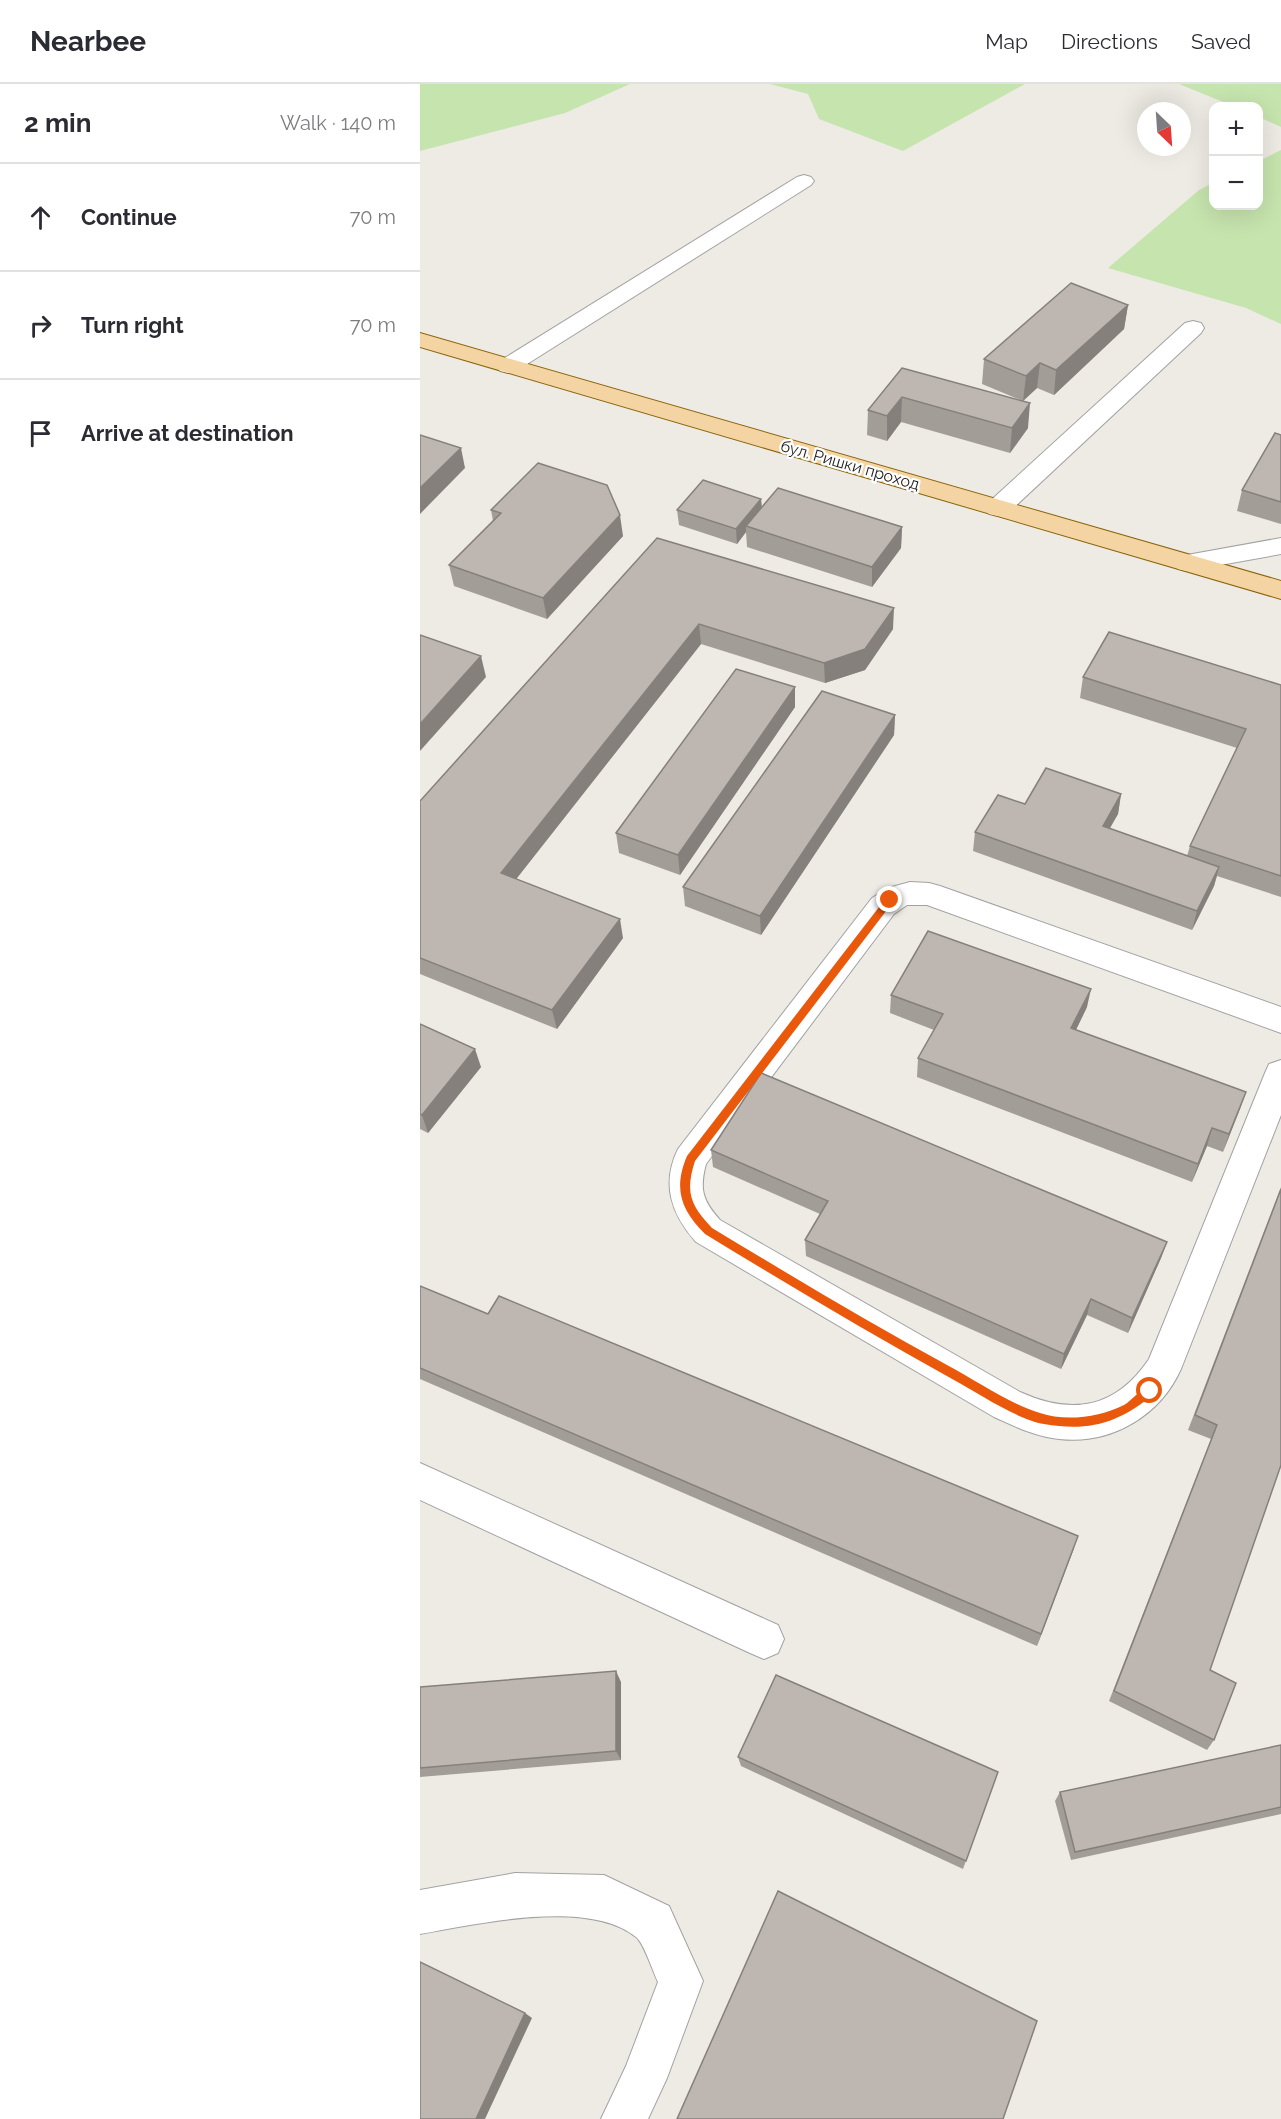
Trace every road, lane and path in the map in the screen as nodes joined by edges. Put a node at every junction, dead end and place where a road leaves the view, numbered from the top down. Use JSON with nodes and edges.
{"nodes":[{"id":1,"x":804,"y":181,"type":"dead end"},
{"id":2,"x":1193,"y":328,"type":"dead end"},
{"id":3,"x":420,"y":340,"type":"edge"},
{"id":4,"x":508,"y":366,"type":"junction"},
{"id":5,"x":998,"y":508,"type":"junction"},
{"id":6,"x":1281,"y":546,"type":"edge"},
{"id":7,"x":1187,"y":562,"type":"junction"},
{"id":8,"x":1281,"y":590,"type":"edge"},
{"id":9,"x":1281,"y":1020,"type":"edge"},
{"id":10,"x":1281,"y":1073,"type":"edge"},
{"id":11,"x":420,"y":1481,"type":"edge"},
{"id":12,"x":764,"y":1639,"type":"dead end"},
{"id":13,"x":420,"y":1912,"type":"edge"},
{"id":14,"x":624,"y":2119,"type":"edge"}],
"edges":[{"from":1,"to":4,"type":"lane"},
{"from":2,"to":5,"type":"lane"},
{"from":3,"to":4,"type":"main road","name":"бул. Ришки проход"},
{"from":4,"to":5,"type":"main road","name":"бул. Ришки проход"},
{"from":5,"to":7,"type":"main road","name":"бул. Ришки проход"},
{"from":6,"to":7,"type":"lane"},
{"from":7,"to":8,"type":"main road","name":"бул. Ришки проход"},
{"from":9,"to":10,"type":"lane"},
{"from":11,"to":12,"type":"lane"},
{"from":13,"to":14,"type":"lane"}]}
